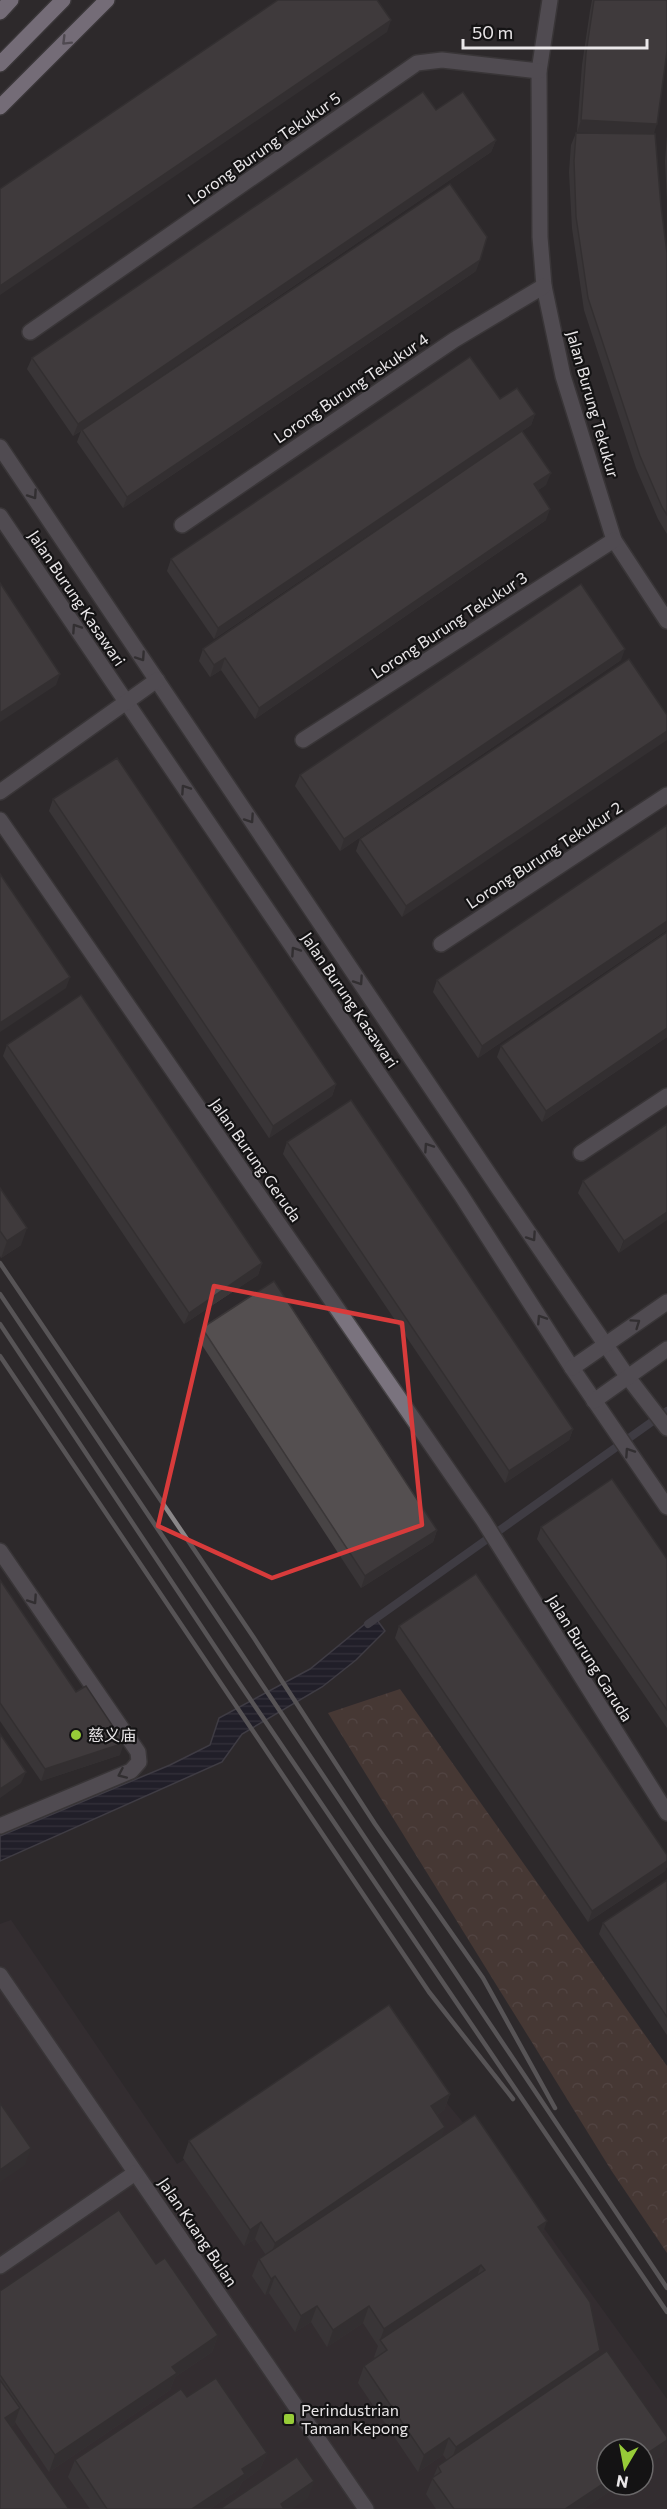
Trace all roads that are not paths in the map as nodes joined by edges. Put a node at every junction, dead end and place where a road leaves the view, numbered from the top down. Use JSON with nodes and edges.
{"nodes":[{"id":1,"x":11,"y":0,"type":"edge"},
{"id":2,"x":63,"y":0,"type":"edge"},
{"id":3,"x":107,"y":0,"type":"edge"},
{"id":4,"x":550,"y":0,"type":"edge"},
{"id":5,"x":0,"y":12,"type":"edge"},
{"id":6,"x":0,"y":64,"type":"edge"},
{"id":7,"x":538,"y":71,"type":"junction"},
{"id":8,"x":0,"y":107,"type":"edge"},
{"id":9,"x":543,"y":286,"type":"junction"},
{"id":10,"x":30,"y":332,"type":"dead end"},
{"id":11,"x":0,"y":447,"type":"edge"},
{"id":12,"x":0,"y":516,"type":"edge"},
{"id":13,"x":182,"y":525,"type":"dead end"},
{"id":14,"x":614,"y":540,"type":"junction"},
{"id":15,"x":667,"y":621,"type":"edge"},
{"id":16,"x":157,"y":680,"type":"junction"},
{"id":17,"x":125,"y":701,"type":"junction"},
{"id":18,"x":303,"y":740,"type":"dead end"},
{"id":19,"x":0,"y":792,"type":"edge"},
{"id":20,"x":667,"y":795,"type":"edge"},
{"id":21,"x":0,"y":820,"type":"edge"},
{"id":22,"x":441,"y":944,"type":"dead end"},
{"id":23,"x":667,"y":1096,"type":"edge"},
{"id":24,"x":581,"y":1153,"type":"dead end"},
{"id":25,"x":667,"y":1302,"type":"edge"},
{"id":26,"x":605,"y":1344,"type":"junction"},
{"id":27,"x":667,"y":1349,"type":"edge"},
{"id":28,"x":572,"y":1368,"type":"junction"},
{"id":29,"x":627,"y":1376,"type":"junction"},
{"id":30,"x":594,"y":1401,"type":"junction"},
{"id":31,"x":667,"y":1428,"type":"edge"},
{"id":32,"x":667,"y":1507,"type":"edge"},
{"id":33,"x":483,"y":1520,"type":"joint"},
{"id":34,"x":0,"y":1551,"type":"edge"},
{"id":35,"x":667,"y":1813,"type":"edge"},
{"id":36,"x":0,"y":1826,"type":"edge"},
{"id":37,"x":0,"y":1975,"type":"edge"},
{"id":38,"x":135,"y":2173,"type":"junction"},
{"id":39,"x":0,"y":2266,"type":"edge"},
{"id":40,"x":366,"y":2509,"type":"edge"}],
"edges":[{"from":1,"to":5,"type":"main road"},
{"from":2,"to":6,"type":"main road"},
{"from":3,"to":8,"type":"main road","one_way":true},
{"from":4,"to":7,"type":"street","name":"Jalan Burung Tekukur"},
{"from":7,"to":9,"type":"street","name":"Jalan Burung Tekukur"},
{"from":7,"to":10,"type":"street","name":"Lorong Burung Tekukur 5"},
{"from":9,"to":13,"type":"street","name":"Lorong Burung Tekukur 4"},
{"from":9,"to":14,"type":"street","name":"Jalan Burung Tekukur"},
{"from":11,"to":16,"type":"street","name":"Jalan Burung Kasawari","one_way":true},
{"from":17,"to":12,"type":"street","name":"Jalan Burung Kasawari","one_way":true},
{"from":14,"to":15,"type":"street","name":"Jalan Burung Tekukur"},
{"from":14,"to":18,"type":"street","name":"Lorong Burung Tekukur 3"},
{"from":16,"to":17,"type":"street"},
{"from":16,"to":26,"type":"street","name":"Jalan Burung Kasawari","one_way":true},
{"from":17,"to":19,"type":"street"},
{"from":28,"to":17,"type":"street","name":"Jalan Burung Kasawari","one_way":true},
{"from":20,"to":22,"type":"street","name":"Lorong Burung Tekukur 2"},
{"from":21,"to":33,"type":"street","name":"Jalan Burung Geruda"},
{"from":23,"to":24,"type":"street"},
{"from":26,"to":25,"type":"street","one_way":true},
{"from":26,"to":28,"type":"street"},
{"from":26,"to":29,"type":"street","name":"Jalan Burung Kasawari"},
{"from":27,"to":29,"type":"street"},
{"from":28,"to":30,"type":"street","name":"Jalan Burung Kasawari"},
{"from":29,"to":30,"type":"street"},
{"from":29,"to":31,"type":"street","name":"Jalan Burung Kasawari"},
{"from":32,"to":30,"type":"street","name":"Jalan Burung Kasawari","one_way":true},
{"from":33,"to":35,"type":"street","name":"Jalan Burung Garuda"},
{"from":34,"to":36,"type":"street","one_way":true},
{"from":37,"to":38,"type":"street","name":"Jalan Kuang Bulan"},
{"from":38,"to":39,"type":"street"},
{"from":38,"to":40,"type":"street","name":"Jalan Kuang Bulan"}]}
